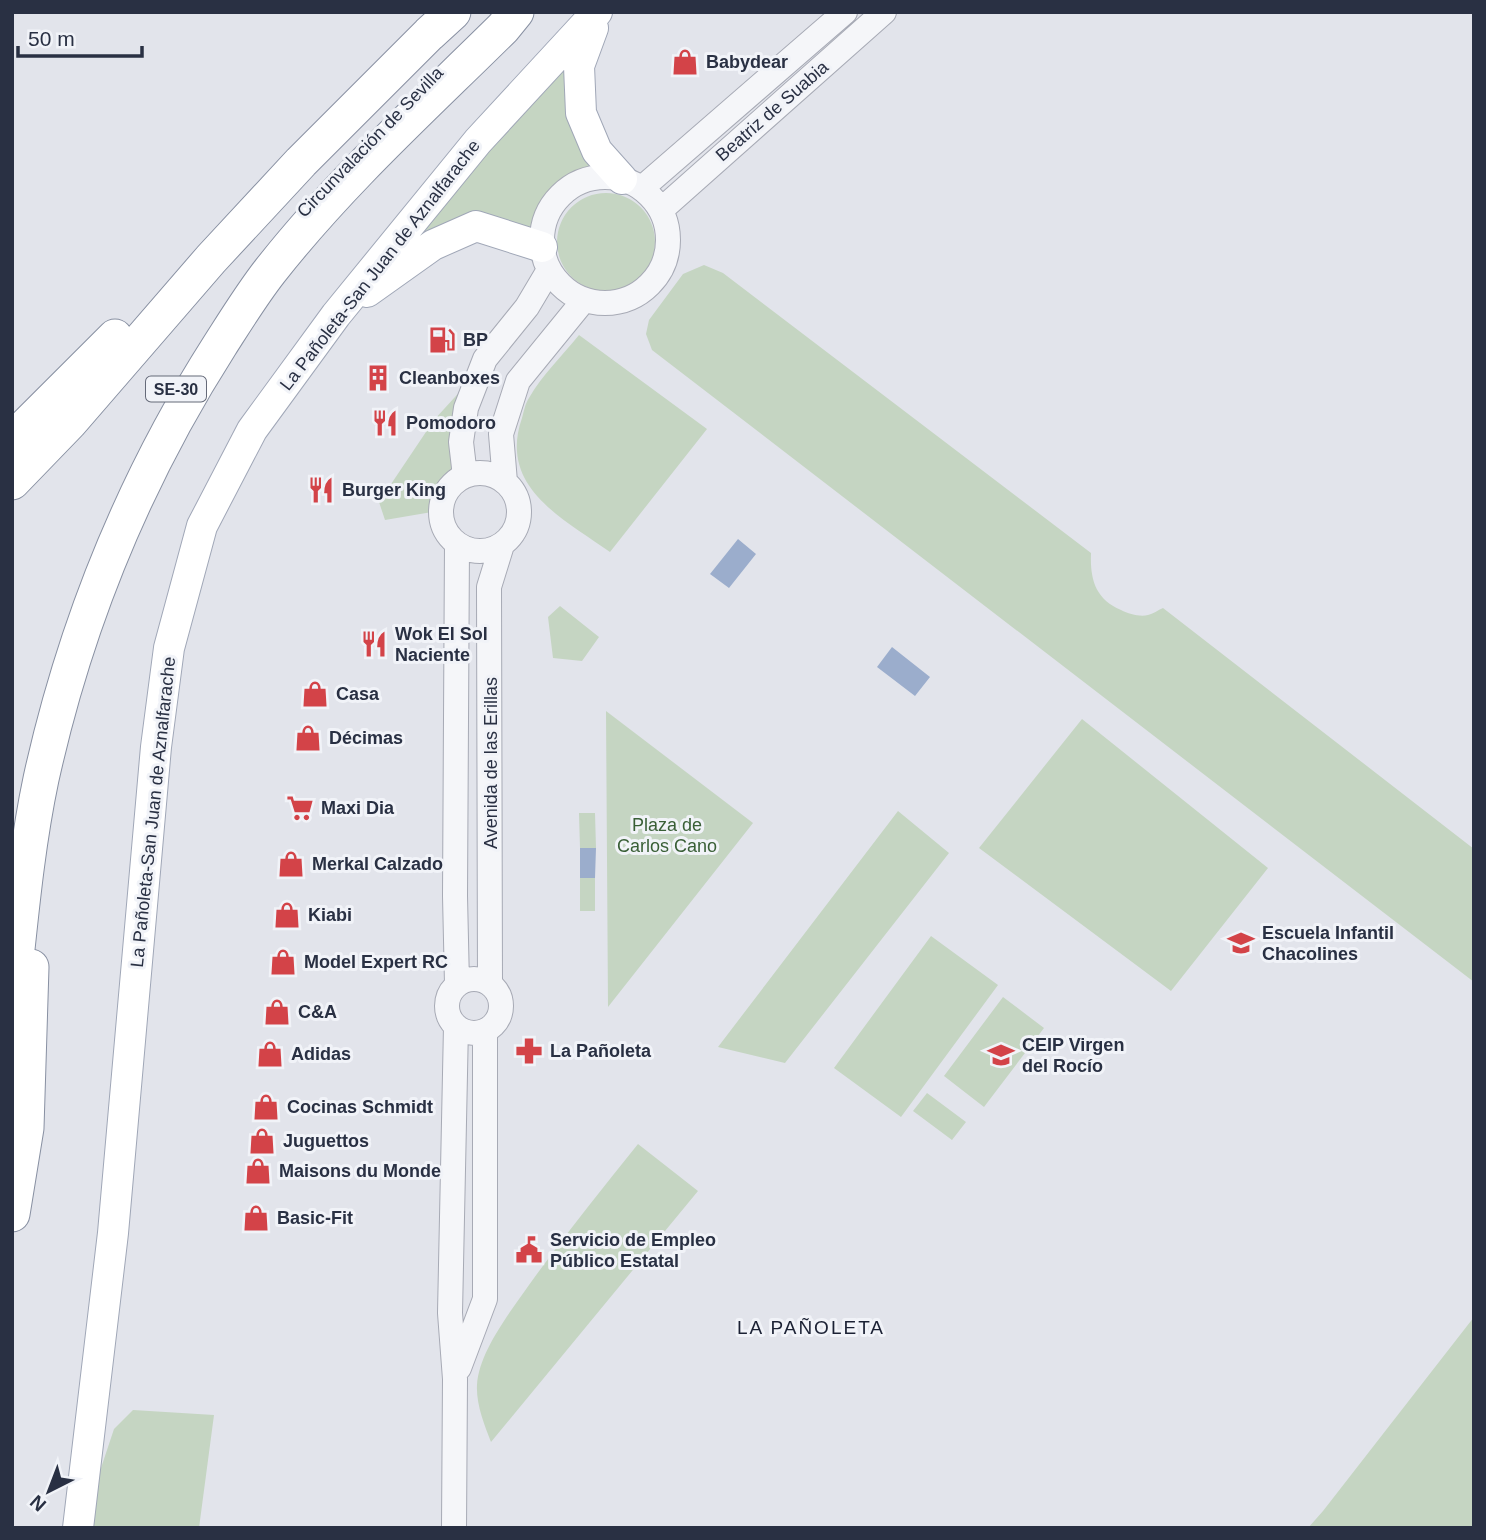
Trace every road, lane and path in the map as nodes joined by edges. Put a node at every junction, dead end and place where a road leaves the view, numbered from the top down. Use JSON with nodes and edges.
{"nodes":[{"id":1,"x":500,"y":12,"type":"edge"},
{"id":2,"x":516,"y":12,"type":"edge"},
{"id":3,"x":845,"y":12,"type":"edge"},
{"id":4,"x":884,"y":12,"type":"edge"},
{"id":5,"x":600,"y":17,"type":"edge"},
{"id":6,"x":441,"y":23,"type":"edge"},
{"id":7,"x":632,"y":183,"type":"junction"},
{"id":8,"x":661,"y":209,"type":"junction"},
{"id":9,"x":545,"y":258,"type":"junction"},
{"id":10,"x":584,"y":300,"type":"junction"},
{"id":11,"x":335,"y":315,"type":"junction"},
{"id":12,"x":12,"y":440,"type":"edge"},
{"id":13,"x":465,"y":476,"type":"junction"},
{"id":14,"x":12,"y":481,"type":"edge"},
{"id":15,"x":505,"y":482,"type":"junction"},
{"id":16,"x":457,"y":544,"type":"junction"},
{"id":17,"x":502,"y":545,"type":"junction"},
{"id":18,"x":58,"y":708,"type":"junction"},
{"id":19,"x":12,"y":857,"type":"edge"},
{"id":20,"x":490,"y":983,"type":"junction"},
{"id":21,"x":457,"y":984,"type":"junction"},
{"id":22,"x":12,"y":996,"type":"edge"},
{"id":23,"x":456,"y":1026,"type":"junction"},
{"id":24,"x":485,"y":1031,"type":"junction"},
{"id":25,"x":12,"y":1214,"type":"edge"},
{"id":26,"x":455,"y":1379,"type":"junction"},
{"id":27,"x":78,"y":1528,"type":"edge"},
{"id":28,"x":454,"y":1528,"type":"edge"}],
"edges":[{"from":1,"to":19,"type":"highway","name":"Circunvalación de Sevilla","number":"SE-30"},
{"from":2,"to":18,"type":"highway"},
{"from":3,"to":7,"type":"street","name":"Beatriz de Suabia"},
{"from":4,"to":8,"type":"street","name":"Beatriz de Suabia"},
{"from":5,"to":7,"type":"main road"},
{"from":5,"to":11,"type":"main road","name":"La Pañoleta-San Juan de Aznalfarache"},
{"from":6,"to":12,"type":"highway"},
{"from":6,"to":14,"type":"highway","name":"Circunvalación de Sevilla"},
{"from":7,"to":8,"type":"street"},
{"from":7,"to":9,"type":"street"},
{"from":8,"to":10,"type":"street"},
{"from":9,"to":10,"type":"street"},
{"from":9,"to":11,"type":"main road"},
{"from":9,"to":13,"type":"street"},
{"from":10,"to":15,"type":"street"},
{"from":11,"to":27,"type":"main road","name":"La Pañoleta-San Juan de Aznalfarache"},
{"from":13,"to":15,"type":"street"},
{"from":13,"to":16,"type":"street"},
{"from":15,"to":17,"type":"street"},
{"from":16,"to":17,"type":"street"},
{"from":16,"to":21,"type":"street","name":"Avenida de las Erillas"},
{"from":17,"to":20,"type":"street","name":"Avenida de las Erillas"},
{"from":18,"to":22,"type":"highway"},
{"from":18,"to":25,"type":"highway"},
{"from":20,"to":21,"type":"street"},
{"from":20,"to":24,"type":"street"},
{"from":21,"to":23,"type":"street"},
{"from":23,"to":24,"type":"street"},
{"from":23,"to":26,"type":"street"},
{"from":24,"to":26,"type":"street"},
{"from":26,"to":28,"type":"street"}]}
